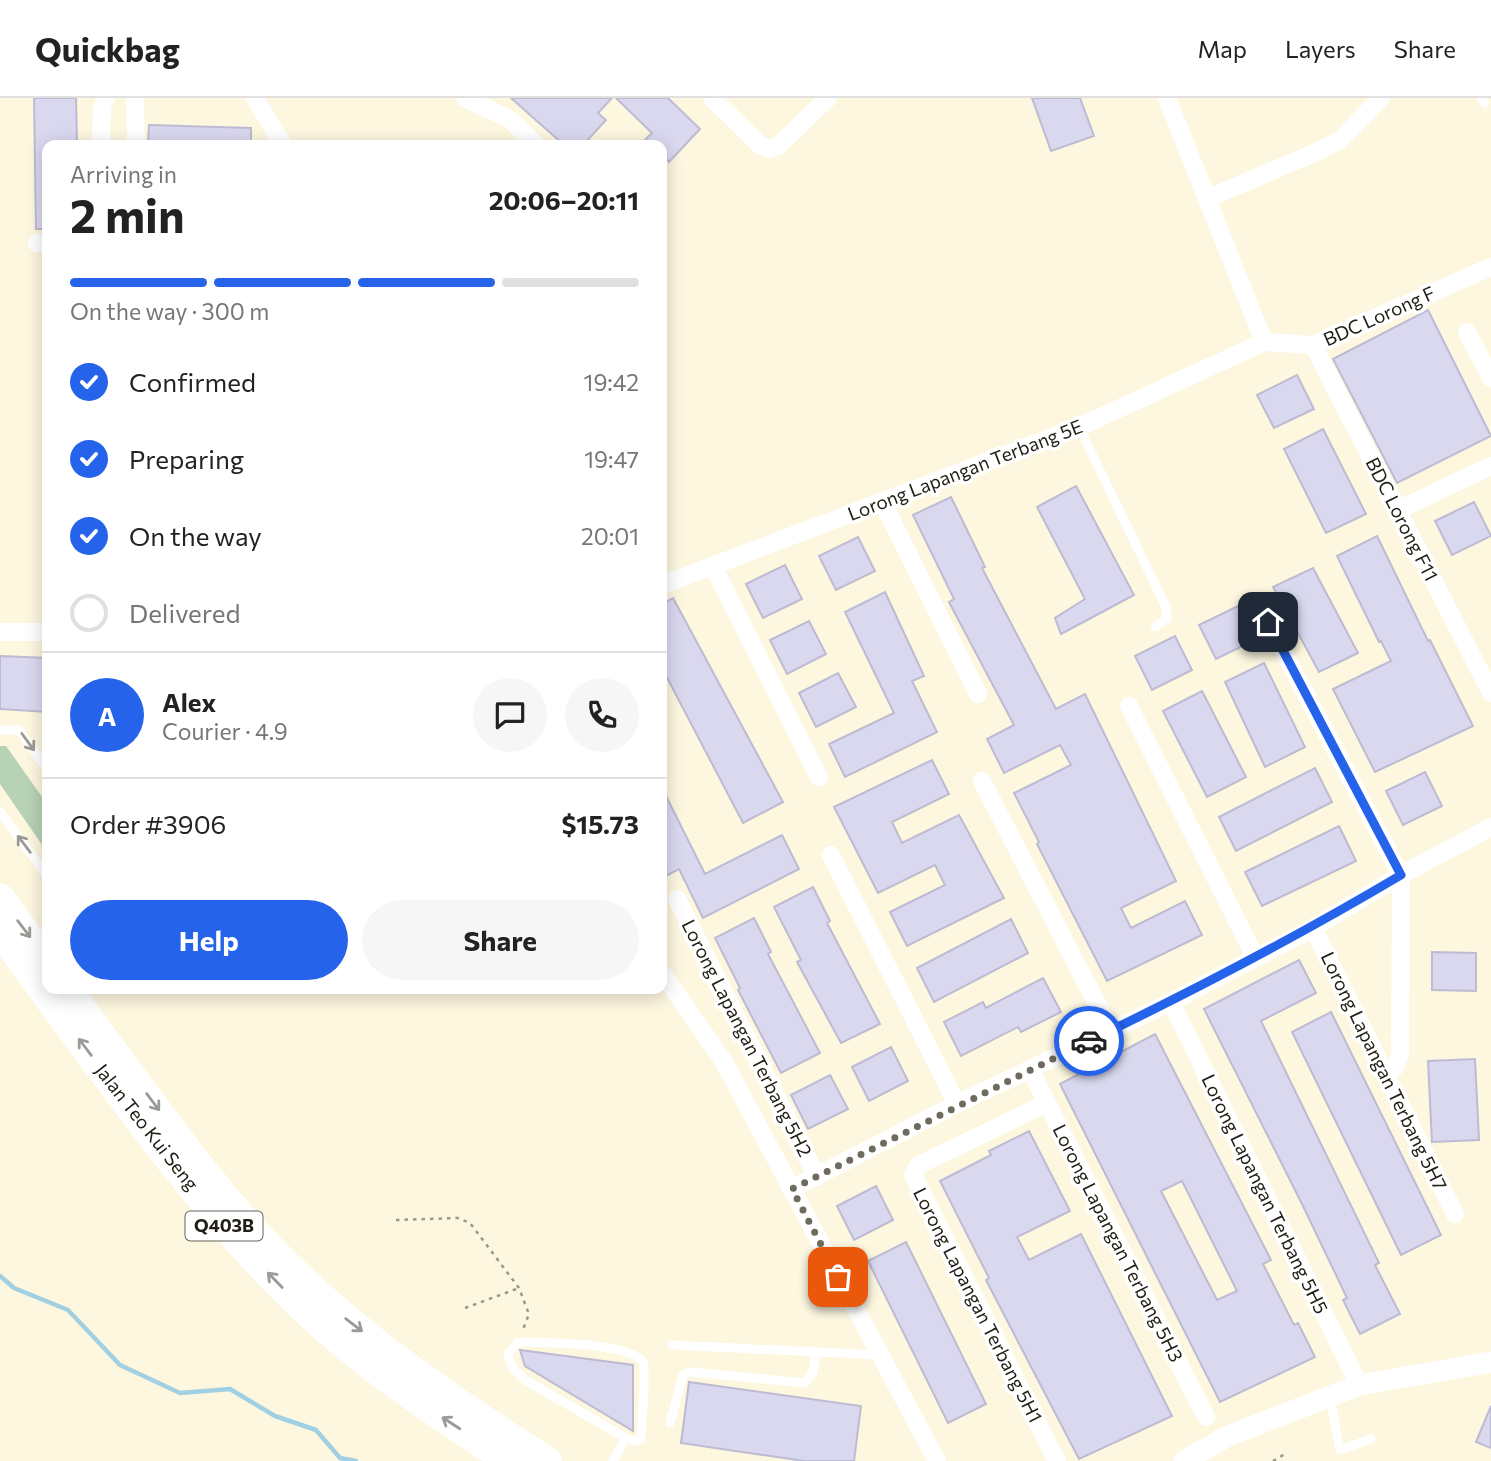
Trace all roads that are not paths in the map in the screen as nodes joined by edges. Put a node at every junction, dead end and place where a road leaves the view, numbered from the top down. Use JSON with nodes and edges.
{"nodes":[{"id":1,"x":106,"y":98,"type":"edge"},
{"id":2,"x":135,"y":98,"type":"edge"},
{"id":3,"x":712,"y":98,"type":"edge"},
{"id":4,"x":828,"y":98,"type":"edge"},
{"id":5,"x":1167,"y":98,"type":"edge"},
{"id":6,"x":1381,"y":98,"type":"edge"},
{"id":7,"x":262,"y":101,"type":"edge"},
{"id":8,"x":478,"y":101,"type":"edge"},
{"id":9,"x":101,"y":140,"type":"edge"},
{"id":10,"x":136,"y":140,"type":"edge"},
{"id":11,"x":281,"y":140,"type":"edge"},
{"id":12,"x":531,"y":140,"type":"edge"},
{"id":13,"x":1206,"y":199,"type":"junction"},
{"id":14,"x":1491,"y":267,"type":"edge"},
{"id":15,"x":1467,"y":332,"type":"dead end"},
{"id":16,"x":1264,"y":342,"type":"junction"},
{"id":17,"x":1313,"y":345,"type":"junction"},
{"id":18,"x":1491,"y":378,"type":"edge"},
{"id":19,"x":1079,"y":427,"type":"junction"},
{"id":20,"x":1491,"y":466,"type":"edge"},
{"id":21,"x":883,"y":503,"type":"junction"},
{"id":22,"x":1398,"y":510,"type":"junction"},
{"id":23,"x":713,"y":566,"type":"junction"},
{"id":24,"x":667,"y":582,"type":"edge"},
{"id":25,"x":1268,"y":622,"type":"dead end"},
{"id":26,"x":1155,"y":627,"type":"dead end"},
{"id":27,"x":0,"y":632,"type":"edge"},
{"id":28,"x":42,"y":632,"type":"edge"},
{"id":29,"x":1491,"y":693,"type":"edge"},
{"id":30,"x":978,"y":694,"type":"dead end"},
{"id":31,"x":1129,"y":706,"type":"dead end"},
{"id":32,"x":0,"y":730,"type":"edge"},
{"id":33,"x":42,"y":762,"type":"edge"},
{"id":34,"x":819,"y":777,"type":"dead end"},
{"id":35,"x":982,"y":781,"type":"dead end"},
{"id":36,"x":0,"y":812,"type":"edge"},
{"id":37,"x":1491,"y":827,"type":"edge"},
{"id":38,"x":831,"y":856,"type":"dead end"},
{"id":39,"x":42,"y":869,"type":"edge"},
{"id":40,"x":1401,"y":875,"type":"junction"},
{"id":41,"x":0,"y":897,"type":"edge"},
{"id":42,"x":677,"y":899,"type":"dead end"},
{"id":43,"x":1313,"y":928,"type":"junction"},
{"id":44,"x":0,"y":933,"type":"edge"},
{"id":45,"x":42,"y":954,"type":"edge"},
{"id":46,"x":1255,"y":957,"type":"junction"},
{"id":47,"x":667,"y":980,"type":"edge"},
{"id":48,"x":42,"y":989,"type":"edge"},
{"id":49,"x":46,"y":994,"type":"edge"},
{"id":50,"x":72,"y":994,"type":"edge"},
{"id":51,"x":1171,"y":1002,"type":"junction"},
{"id":52,"x":1111,"y":1031,"type":"junction"},
{"id":53,"x":1030,"y":1069,"type":"junction"},
{"id":54,"x":1386,"y":1073,"type":"junction"},
{"id":55,"x":1047,"y":1103,"type":"junction"},
{"id":56,"x":957,"y":1104,"type":"junction"},
{"id":57,"x":817,"y":1177,"type":"junction"},
{"id":58,"x":792,"y":1189,"type":"junction"},
{"id":59,"x":1455,"y":1214,"type":"dead end"},
{"id":60,"x":672,"y":1345,"type":"dead end"},
{"id":61,"x":816,"y":1352,"type":"junction"},
{"id":62,"x":880,"y":1355,"type":"junction"},
{"id":63,"x":1491,"y":1362,"type":"edge"},
{"id":64,"x":1359,"y":1385,"type":"junction"},
{"id":65,"x":1329,"y":1397,"type":"junction"},
{"id":66,"x":1206,"y":1417,"type":"dead end"},
{"id":67,"x":670,"y":1423,"type":"dead end"},
{"id":68,"x":626,"y":1438,"type":"junction"},
{"id":69,"x":1371,"y":1439,"type":"dead end"},
{"id":70,"x":508,"y":1461,"type":"edge"},
{"id":71,"x":548,"y":1461,"type":"edge"},
{"id":72,"x":613,"y":1461,"type":"edge"},
{"id":73,"x":937,"y":1461,"type":"edge"},
{"id":74,"x":1056,"y":1461,"type":"edge"},
{"id":75,"x":1185,"y":1461,"type":"edge"}],
"edges":[{"from":1,"to":9,"type":"street"},
{"from":2,"to":10,"type":"street"},
{"from":3,"to":4,"type":"street"},
{"from":5,"to":13,"type":"street"},
{"from":6,"to":13,"type":"street"},
{"from":7,"to":11,"type":"street"},
{"from":8,"to":12,"type":"street"},
{"from":13,"to":16,"type":"street"},
{"from":14,"to":17,"type":"street","name":"BDC Lorong F"},
{"from":15,"to":18,"type":"street"},
{"from":16,"to":17,"type":"street","name":"BDC Lorong F"},
{"from":16,"to":19,"type":"street","name":"Lorong Lapangan Terbang 5E"},
{"from":17,"to":22,"type":"street","name":"BDC Lorong F11"},
{"from":19,"to":21,"type":"street","name":"Lorong Lapangan Terbang 5E"},
{"from":19,"to":26,"type":"lane"},
{"from":20,"to":22,"type":"street"},
{"from":21,"to":23,"type":"street","name":"Lorong Lapangan Terbang 5E"},
{"from":21,"to":30,"type":"street"},
{"from":22,"to":29,"type":"street","name":"BDC Lorong F11"},
{"from":23,"to":24,"type":"street","name":"Lorong Lapangan Terbang 5E"},
{"from":23,"to":34,"type":"street"},
{"from":25,"to":40,"type":"street"},
{"from":27,"to":28,"type":"street"},
{"from":31,"to":46,"type":"street"},
{"from":32,"to":33,"type":"lane","one_way":true},
{"from":35,"to":52,"type":"street"},
{"from":39,"to":36,"type":"lane","one_way":true},
{"from":37,"to":40,"type":"street"},
{"from":38,"to":56,"type":"street"},
{"from":40,"to":43,"type":"street"},
{"from":40,"to":54,"type":"street"},
{"from":41,"to":45,"type":"highway","one_way":true},
{"from":42,"to":57,"type":"street","name":"Lorong Lapangan Terbang 5H2"},
{"from":43,"to":46,"type":"street"},
{"from":43,"to":54,"type":"street","name":"Lorong Lapangan Terbang 5H7"},
{"from":48,"to":44,"type":"highway","name":"Jalan Teo Kui Seng","number":"Q403B","one_way":true},
{"from":46,"to":51,"type":"street"},
{"from":47,"to":58,"type":"street"},
{"from":70,"to":49,"type":"highway","name":"Jalan Teo Kui Seng","number":"Q403B","one_way":true},
{"from":50,"to":71,"type":"highway","name":"Jalan Teo Kui Seng","one_way":true},
{"from":51,"to":52,"type":"street"},
{"from":51,"to":64,"type":"street","name":"Lorong Lapangan Terbang 5H5"},
{"from":52,"to":53,"type":"street"},
{"from":53,"to":55,"type":"street","name":"Lorong Lapangan Terbang 5H3"},
{"from":53,"to":56,"type":"street"},
{"from":54,"to":59,"type":"street","name":"Lorong Lapangan Terbang 5H7"},
{"from":55,"to":66,"type":"street","name":"Lorong Lapangan Terbang 5H3"},
{"from":55,"to":74,"type":"street","name":"Lorong Lapangan Terbang 5H1"},
{"from":56,"to":57,"type":"street"},
{"from":57,"to":58,"type":"street"},
{"from":58,"to":62,"type":"street"},
{"from":60,"to":61,"type":"lane"},
{"from":61,"to":62,"type":"lane"},
{"from":61,"to":67,"type":"lane"},
{"from":62,"to":73,"type":"street"},
{"from":63,"to":64,"type":"street"},
{"from":64,"to":65,"type":"street"},
{"from":65,"to":69,"type":"lane"},
{"from":65,"to":75,"type":"street"},
{"from":68,"to":68,"type":"lane"},
{"from":68,"to":72,"type":"lane"}]}
